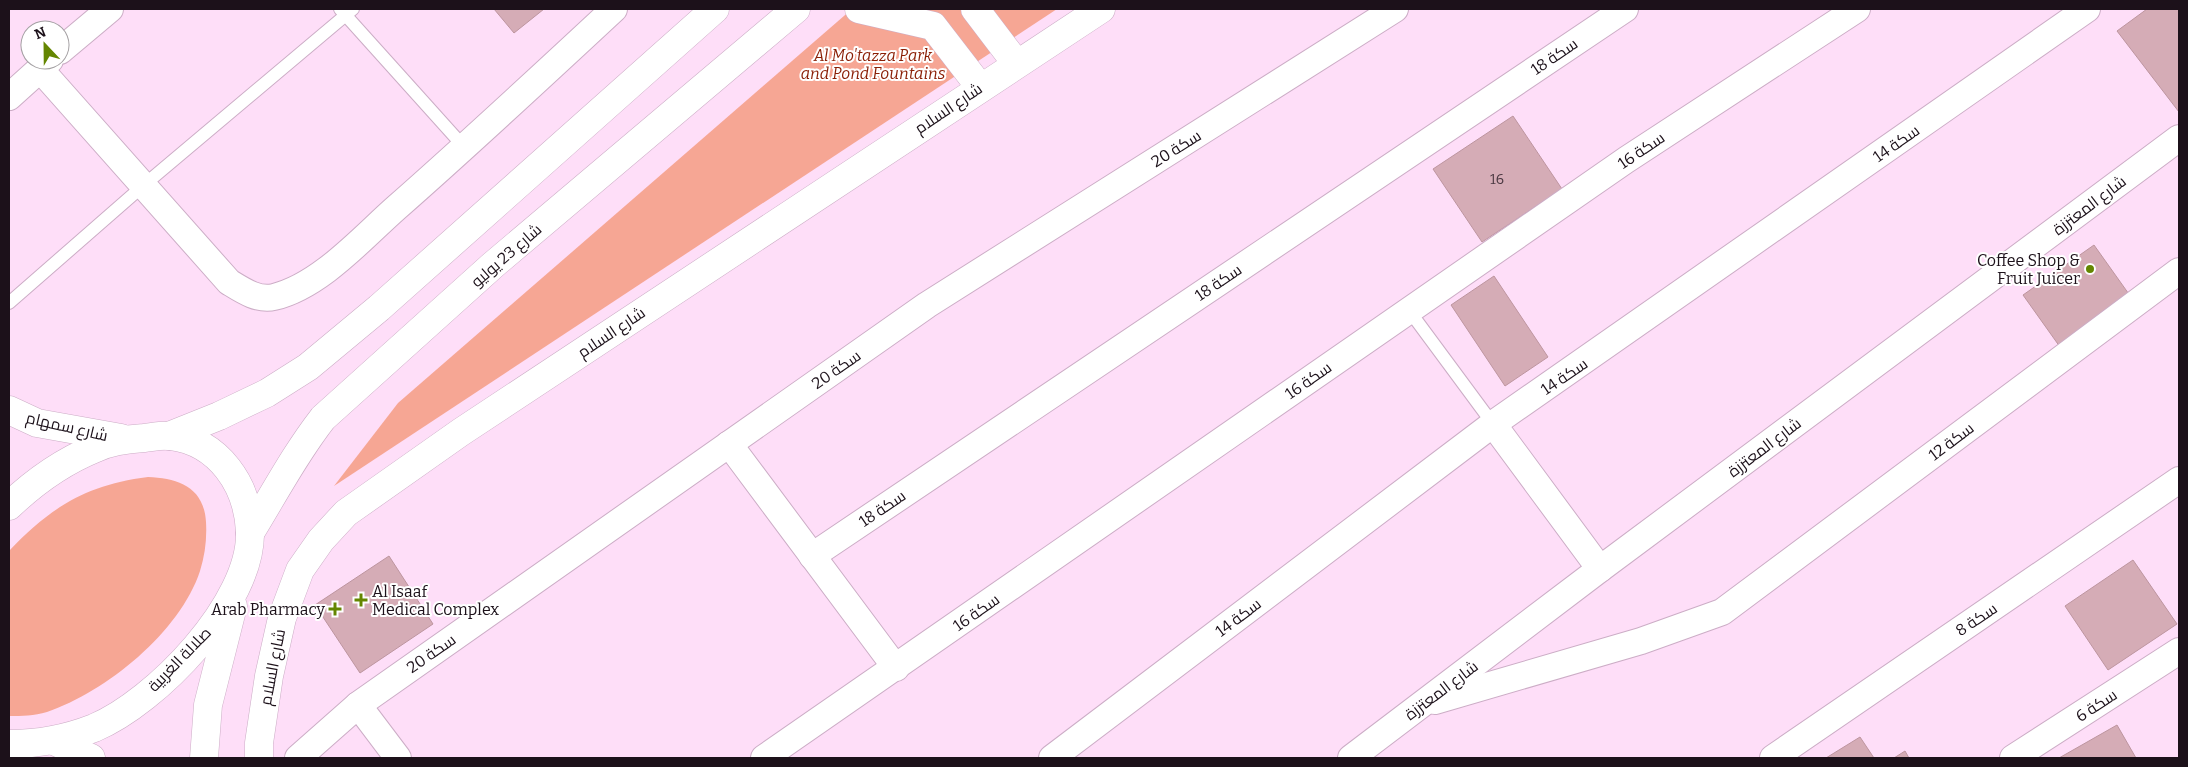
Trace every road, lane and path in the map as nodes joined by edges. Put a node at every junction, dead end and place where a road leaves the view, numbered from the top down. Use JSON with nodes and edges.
{"nodes":[{"id":1,"x":110,"y":9,"type":"edge"},
{"id":2,"x":614,"y":9,"type":"edge"},
{"id":3,"x":714,"y":9,"type":"edge"},
{"id":4,"x":796,"y":9,"type":"edge"},
{"id":5,"x":859,"y":9,"type":"edge"},
{"id":6,"x":975,"y":9,"type":"edge"},
{"id":7,"x":1101,"y":9,"type":"edge"},
{"id":8,"x":1395,"y":9,"type":"edge"},
{"id":9,"x":1625,"y":9,"type":"edge"},
{"id":10,"x":1857,"y":9,"type":"edge"},
{"id":11,"x":2087,"y":9,"type":"edge"},
{"id":12,"x":346,"y":11,"type":"edge"},
{"id":13,"x":70,"y":43,"type":"edge"},
{"id":14,"x":1016,"y":63,"type":"junction"},
{"id":15,"x":38,"y":70,"type":"edge"},
{"id":16,"x":50,"y":70,"type":"edge"},
{"id":17,"x":980,"y":87,"type":"junction"},
{"id":18,"x":9,"y":97,"type":"edge"},
{"id":19,"x":2179,"y":138,"type":"edge"},
{"id":20,"x":465,"y":148,"type":"junction"},
{"id":21,"x":144,"y":185,"type":"junction"},
{"id":22,"x":2179,"y":271,"type":"edge"},
{"id":23,"x":9,"y":303,"type":"edge"},
{"id":24,"x":1408,"y":310,"type":"junction"},
{"id":25,"x":9,"y":410,"type":"edge"},
{"id":26,"x":1493,"y":424,"type":"junction"},
{"id":27,"x":170,"y":436,"type":"junction"},
{"id":28,"x":127,"y":439,"type":"junction"},
{"id":29,"x":729,"y":444,"type":"junction"},
{"id":30,"x":2179,"y":480,"type":"edge"},
{"id":31,"x":9,"y":506,"type":"edge"},
{"id":32,"x":250,"y":533,"type":"junction"},
{"id":33,"x":812,"y":556,"type":"junction"},
{"id":34,"x":1600,"y":570,"type":"junction"},
{"id":35,"x":238,"y":584,"type":"junction"},
{"id":36,"x":2179,"y":651,"type":"edge"},
{"id":37,"x":896,"y":668,"type":"junction"},
{"id":38,"x":358,"y":705,"type":"junction"},
{"id":39,"x":1420,"y":705,"type":"junction"},
{"id":40,"x":54,"y":741,"type":"junction"},
{"id":41,"x":12,"y":745,"type":"edge"},
{"id":42,"x":91,"y":758,"type":"edge"},
{"id":43,"x":204,"y":758,"type":"edge"},
{"id":44,"x":259,"y":758,"type":"edge"},
{"id":45,"x":298,"y":758,"type":"edge"},
{"id":46,"x":398,"y":758,"type":"edge"},
{"id":47,"x":764,"y":758,"type":"edge"},
{"id":48,"x":1052,"y":758,"type":"edge"},
{"id":49,"x":1351,"y":758,"type":"edge"},
{"id":50,"x":1773,"y":758,"type":"edge"},
{"id":51,"x":2013,"y":758,"type":"edge"}],
"edges":[{"from":1,"to":13,"type":"street"},
{"from":2,"to":20,"type":"street"},
{"from":3,"to":27,"type":"main road"},
{"from":4,"to":32,"type":"main road","name":"شارع 23 يوليو"},
{"from":5,"to":17,"type":"main road"},
{"from":6,"to":14,"type":"main road"},
{"from":7,"to":14,"type":"main road","name":"شارع السلام"},
{"from":8,"to":29,"type":"street","name":"سكة 20"},
{"from":9,"to":33,"type":"street","name":"سكة 18"},
{"from":10,"to":24,"type":"street","name":"سكة 16"},
{"from":11,"to":26,"type":"street","name":"سكة 14"},
{"from":12,"to":20,"type":"lane"},
{"from":12,"to":21,"type":"lane"},
{"from":14,"to":17,"type":"main road","name":"شارع السلام"},
{"from":15,"to":18,"type":"street"},
{"from":16,"to":21,"type":"street"},
{"from":17,"to":44,"type":"main road","name":"شارع السلام"},
{"from":19,"to":34,"type":"street","name":"شارع المعتززة"},
{"from":20,"to":21,"type":"street"},
{"from":21,"to":23,"type":"lane"},
{"from":22,"to":39,"type":"street","name":"سكة 12"},
{"from":24,"to":26,"type":"lane"},
{"from":24,"to":37,"type":"street","name":"سكة 16"},
{"from":25,"to":28,"type":"main road","name":"شارع سمهام"},
{"from":26,"to":34,"type":"street"},
{"from":26,"to":48,"type":"street","name":"سكة 14"},
{"from":27,"to":28,"type":"main road","name":"صلالة الغربية"},
{"from":27,"to":32,"type":"main road","name":"صلالة الغربية"},
{"from":28,"to":31,"type":"main road","name":"صلالة الغربية"},
{"from":29,"to":33,"type":"street"},
{"from":29,"to":38,"type":"street","name":"سكة 20"},
{"from":30,"to":50,"type":"street","name":"سكة 8"},
{"from":32,"to":35,"type":"main road","name":"صلالة الغربية"},
{"from":33,"to":37,"type":"street"},
{"from":34,"to":39,"type":"street","name":"شارع المعتززة"},
{"from":35,"to":40,"type":"main road","name":"صلالة الغربية"},
{"from":35,"to":43,"type":"main road"},
{"from":36,"to":51,"type":"street","name":"سكة 6"},
{"from":37,"to":47,"type":"street","name":"سكة 16"},
{"from":38,"to":45,"type":"street","name":"سكة 20"},
{"from":38,"to":46,"type":"street"},
{"from":39,"to":49,"type":"street","name":"شارع المعتززة"},
{"from":40,"to":41,"type":"main road","name":"صلالة الغربية"},
{"from":40,"to":42,"type":"main road"}]}
